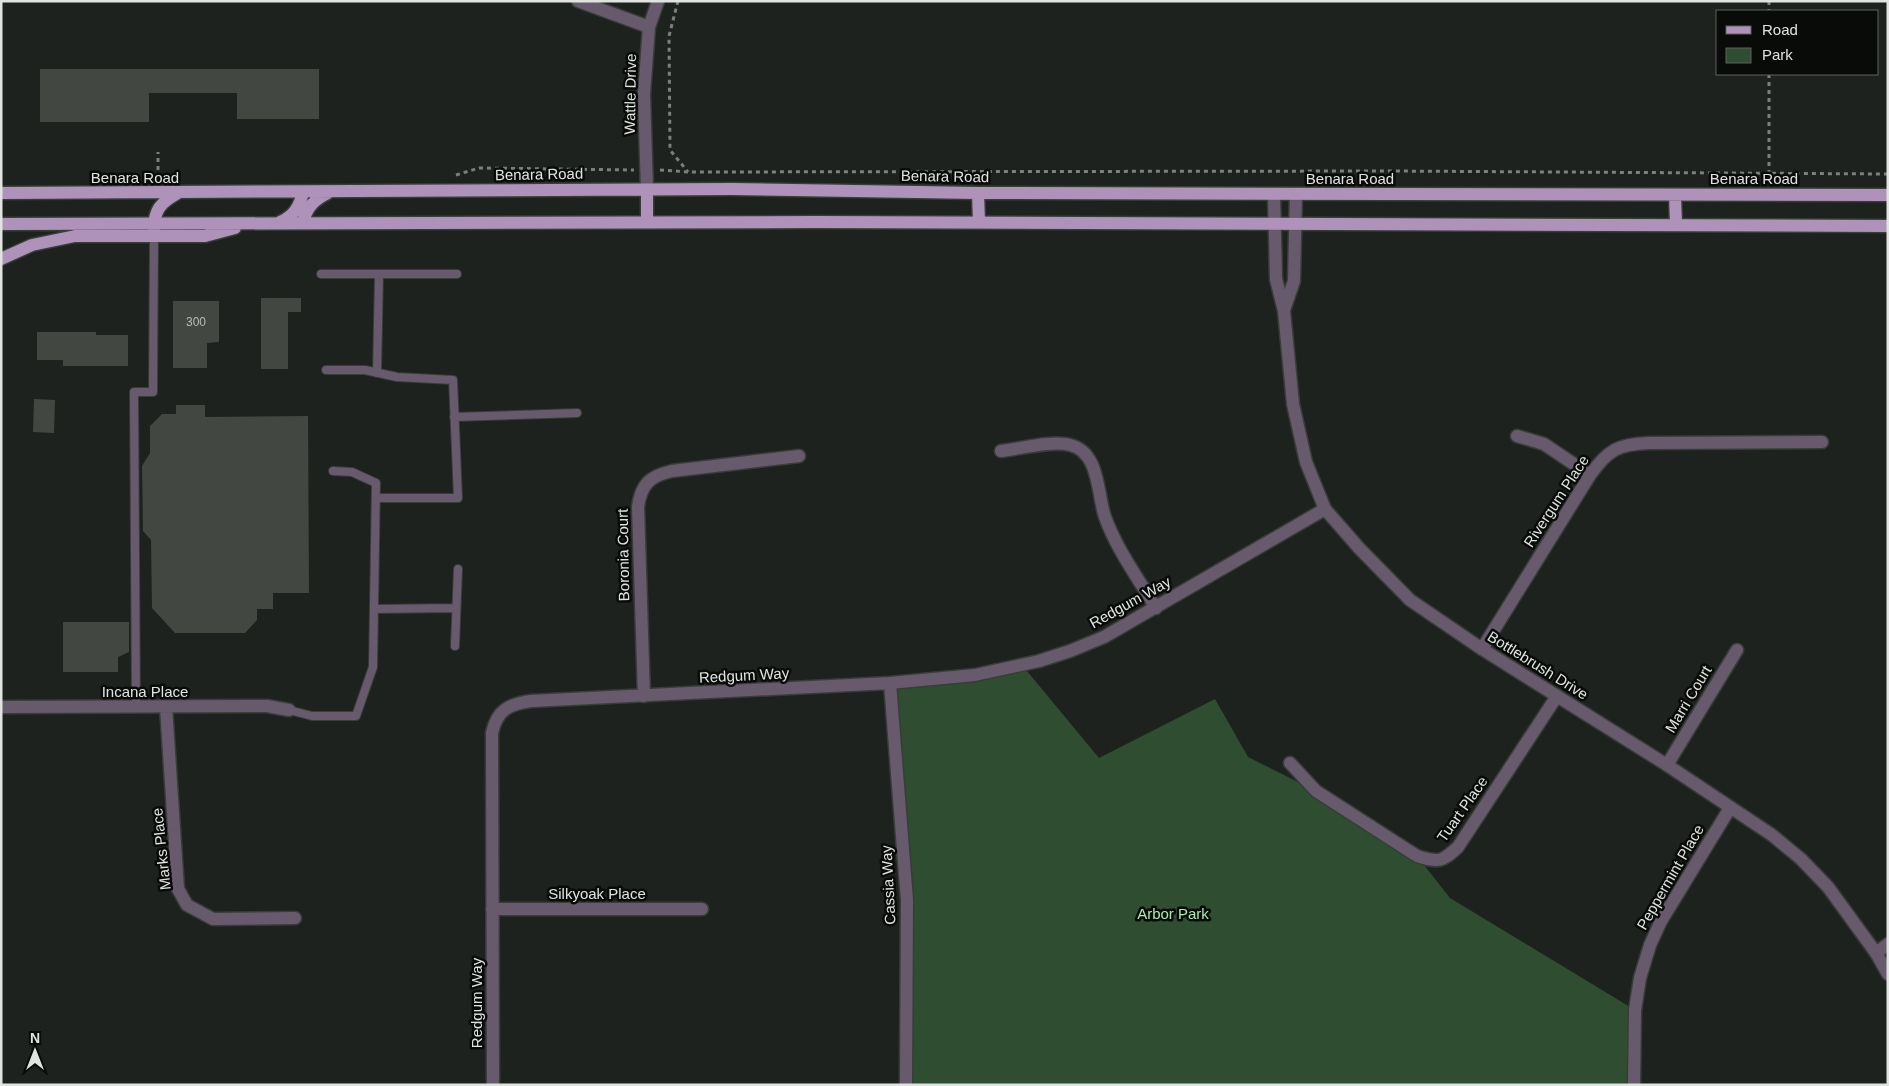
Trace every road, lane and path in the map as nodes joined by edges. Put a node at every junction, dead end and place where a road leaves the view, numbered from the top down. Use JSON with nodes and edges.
{"nodes":[{"id":1,"x":578,"y":1,"type":"edge"},
{"id":2,"x":658,"y":1,"type":"edge"},
{"id":3,"x":678,"y":1,"type":"edge"},
{"id":4,"x":649,"y":27,"type":"junction"},
{"id":5,"x":1769,"y":75,"type":"edge"},
{"id":6,"x":158,"y":152,"type":"dead end"},
{"id":7,"x":646,"y":170,"type":"junction"},
{"id":8,"x":689,"y":172,"type":"junction"},
{"id":9,"x":1769,"y":173,"type":"junction"},
{"id":10,"x":1888,"y":174,"type":"edge"},
{"id":11,"x":158,"y":178,"type":"dead end"},
{"id":12,"x":647,"y":190,"type":"junction"},
{"id":13,"x":1,"y":193,"type":"edge"},
{"id":14,"x":179,"y":193,"type":"junction"},
{"id":15,"x":280,"y":193,"type":"junction"},
{"id":16,"x":303,"y":193,"type":"junction"},
{"id":17,"x":328,"y":193,"type":"junction"},
{"id":18,"x":978,"y":193,"type":"junction"},
{"id":19,"x":1274,"y":194,"type":"junction"},
{"id":20,"x":1296,"y":194,"type":"junction"},
{"id":21,"x":1675,"y":195,"type":"junction"},
{"id":22,"x":1888,"y":196,"type":"edge"},
{"id":23,"x":303,"y":207,"type":"junction"},
{"id":24,"x":279,"y":222,"type":"junction"},
{"id":25,"x":303,"y":222,"type":"junction"},
{"id":26,"x":327,"y":222,"type":"junction"},
{"id":27,"x":647,"y":222,"type":"junction"},
{"id":28,"x":979,"y":222,"type":"junction"},
{"id":29,"x":1274,"y":222,"type":"junction"},
{"id":30,"x":1297,"y":223,"type":"junction"},
{"id":31,"x":1,"y":224,"type":"edge"},
{"id":32,"x":1676,"y":225,"type":"junction"},
{"id":33,"x":1888,"y":226,"type":"edge"},
{"id":34,"x":154,"y":229,"type":"junction"},
{"id":35,"x":1,"y":258,"type":"edge"},
{"id":36,"x":321,"y":274,"type":"dead end"},
{"id":37,"x":379,"y":274,"type":"junction"},
{"id":38,"x":457,"y":274,"type":"dead end"},
{"id":39,"x":1284,"y":311,"type":"junction"},
{"id":40,"x":326,"y":370,"type":"dead end"},
{"id":41,"x":377,"y":373,"type":"junction"},
{"id":42,"x":577,"y":413,"type":"dead end"},
{"id":43,"x":454,"y":417,"type":"junction"},
{"id":44,"x":1517,"y":436,"type":"dead end"},
{"id":45,"x":1822,"y":442,"type":"dead end"},
{"id":46,"x":1001,"y":451,"type":"dead end"},
{"id":47,"x":799,"y":456,"type":"dead end"},
{"id":48,"x":333,"y":471,"type":"dead end"},
{"id":49,"x":1590,"y":474,"type":"junction"},
{"id":50,"x":376,"y":498,"type":"junction"},
{"id":51,"x":1325,"y":509,"type":"junction"},
{"id":52,"x":458,"y":569,"type":"dead end"},
{"id":53,"x":455,"y":608,"type":"junction"},
{"id":54,"x":1156,"y":608,"type":"junction"},
{"id":55,"x":374,"y":609,"type":"junction"},
{"id":56,"x":455,"y":646,"type":"dead end"},
{"id":57,"x":1482,"y":649,"type":"junction"},
{"id":58,"x":1737,"y":650,"type":"dead end"},
{"id":59,"x":890,"y":684,"type":"junction"},
{"id":60,"x":644,"y":696,"type":"junction"},
{"id":61,"x":1557,"y":696,"type":"junction"},
{"id":62,"x":1,"y":707,"type":"edge"},
{"id":63,"x":136,"y":707,"type":"junction"},
{"id":64,"x":166,"y":707,"type":"junction"},
{"id":65,"x":289,"y":710,"type":"joint"},
{"id":66,"x":1290,"y":763,"type":"dead end"},
{"id":67,"x":1667,"y":765,"type":"junction"},
{"id":68,"x":1730,"y":808,"type":"junction"},
{"id":69,"x":492,"y":909,"type":"junction"},
{"id":70,"x":702,"y":909,"type":"dead end"},
{"id":71,"x":295,"y":918,"type":"dead end"},
{"id":72,"x":1888,"y":944,"type":"edge"},
{"id":73,"x":1876,"y":953,"type":"junction"},
{"id":74,"x":1888,"y":974,"type":"edge"},
{"id":75,"x":493,"y":1085,"type":"edge"},
{"id":76,"x":906,"y":1085,"type":"edge"},
{"id":77,"x":1634,"y":1085,"type":"edge"}],
"edges":[{"from":1,"to":4,"type":"street"},
{"from":2,"to":4,"type":"street","name":"Wattle Drive"},
{"from":3,"to":8,"type":"path"},
{"from":4,"to":7,"type":"street","name":"Wattle Drive"},
{"from":5,"to":9,"type":"path"},
{"from":6,"to":11,"type":"path"},
{"from":7,"to":8,"type":"path"},
{"from":7,"to":12,"type":"street","name":"Wattle Drive"},
{"from":8,"to":9,"type":"path"},
{"from":9,"to":10,"type":"path"},
{"from":12,"to":17,"type":"main road","name":"Benara Road"},
{"from":12,"to":18,"type":"main road","name":"Benara Road"},
{"from":12,"to":27,"type":"main road"},
{"from":13,"to":14,"type":"main road","name":"Benara Road"},
{"from":14,"to":15,"type":"main road","name":"Benara Road"},
{"from":14,"to":34,"type":"main road"},
{"from":15,"to":16,"type":"main road","name":"Benara Road"},
{"from":15,"to":23,"type":"main road"},
{"from":16,"to":17,"type":"main road","name":"Benara Road"},
{"from":16,"to":23,"type":"main road"},
{"from":16,"to":25,"type":"main road"},
{"from":17,"to":23,"type":"main road"},
{"from":18,"to":19,"type":"main road","name":"Benara Road"},
{"from":18,"to":28,"type":"main road"},
{"from":19,"to":20,"type":"main road","name":"Benara Road"},
{"from":19,"to":29,"type":"street","name":"Bottlebrush Drive"},
{"from":20,"to":21,"type":"main road","name":"Benara Road"},
{"from":20,"to":30,"type":"street","name":"Bottlebrush Drive"},
{"from":21,"to":22,"type":"main road","name":"Benara Road"},
{"from":21,"to":32,"type":"main road"},
{"from":23,"to":24,"type":"main road"},
{"from":23,"to":25,"type":"main road"},
{"from":23,"to":26,"type":"main road"},
{"from":24,"to":25,"type":"main road"},
{"from":24,"to":34,"type":"main road"},
{"from":25,"to":26,"type":"main road"},
{"from":26,"to":27,"type":"main road"},
{"from":27,"to":28,"type":"main road"},
{"from":28,"to":29,"type":"main road"},
{"from":29,"to":30,"type":"main road"},
{"from":29,"to":39,"type":"street","name":"Bottlebrush Drive"},
{"from":30,"to":32,"type":"main road"},
{"from":30,"to":39,"type":"street","name":"Bottlebrush Drive"},
{"from":31,"to":34,"type":"main road"},
{"from":32,"to":33,"type":"main road"},
{"from":34,"to":35,"type":"main road"},
{"from":34,"to":63,"type":"lane"},
{"from":36,"to":37,"type":"lane"},
{"from":37,"to":38,"type":"lane"},
{"from":37,"to":41,"type":"lane"},
{"from":39,"to":51,"type":"street","name":"Bottlebrush Drive"},
{"from":40,"to":41,"type":"lane"},
{"from":41,"to":43,"type":"lane"},
{"from":42,"to":43,"type":"lane"},
{"from":43,"to":50,"type":"lane"},
{"from":44,"to":49,"type":"street"},
{"from":45,"to":49,"type":"street","name":"Rivergum Place"},
{"from":46,"to":54,"type":"street"},
{"from":47,"to":60,"type":"street","name":"Boronia Court"},
{"from":48,"to":50,"type":"lane"},
{"from":49,"to":57,"type":"street","name":"Rivergum Place"},
{"from":50,"to":55,"type":"lane"},
{"from":51,"to":54,"type":"street","name":"Redgum Way"},
{"from":51,"to":57,"type":"street","name":"Bottlebrush Drive"},
{"from":52,"to":53,"type":"lane"},
{"from":53,"to":55,"type":"lane"},
{"from":53,"to":56,"type":"lane"},
{"from":54,"to":59,"type":"street","name":"Redgum Way"},
{"from":55,"to":65,"type":"lane"},
{"from":57,"to":61,"type":"street","name":"Bottlebrush Drive"},
{"from":58,"to":67,"type":"street","name":"Marri Court"},
{"from":59,"to":60,"type":"street","name":"Redgum Way"},
{"from":59,"to":76,"type":"street","name":"Cassia Way"},
{"from":60,"to":69,"type":"street","name":"Redgum Way"},
{"from":61,"to":66,"type":"street","name":"Tuart Place"},
{"from":61,"to":67,"type":"street","name":"Bottlebrush Drive"},
{"from":62,"to":63,"type":"street","name":"Incana Place"},
{"from":63,"to":64,"type":"street","name":"Incana Place"},
{"from":64,"to":65,"type":"street","name":"Incana Place"},
{"from":64,"to":71,"type":"street","name":"Marks Place"},
{"from":67,"to":68,"type":"street","name":"Bottlebrush Drive"},
{"from":68,"to":73,"type":"street","name":"Bottlebrush Drive"},
{"from":68,"to":77,"type":"street","name":"Peppermint Place"},
{"from":69,"to":70,"type":"street","name":"Silkyoak Place"},
{"from":69,"to":75,"type":"street","name":"Redgum Way"},
{"from":72,"to":73,"type":"street"},
{"from":73,"to":74,"type":"street","name":"Bottlebrush Drive"}]}
